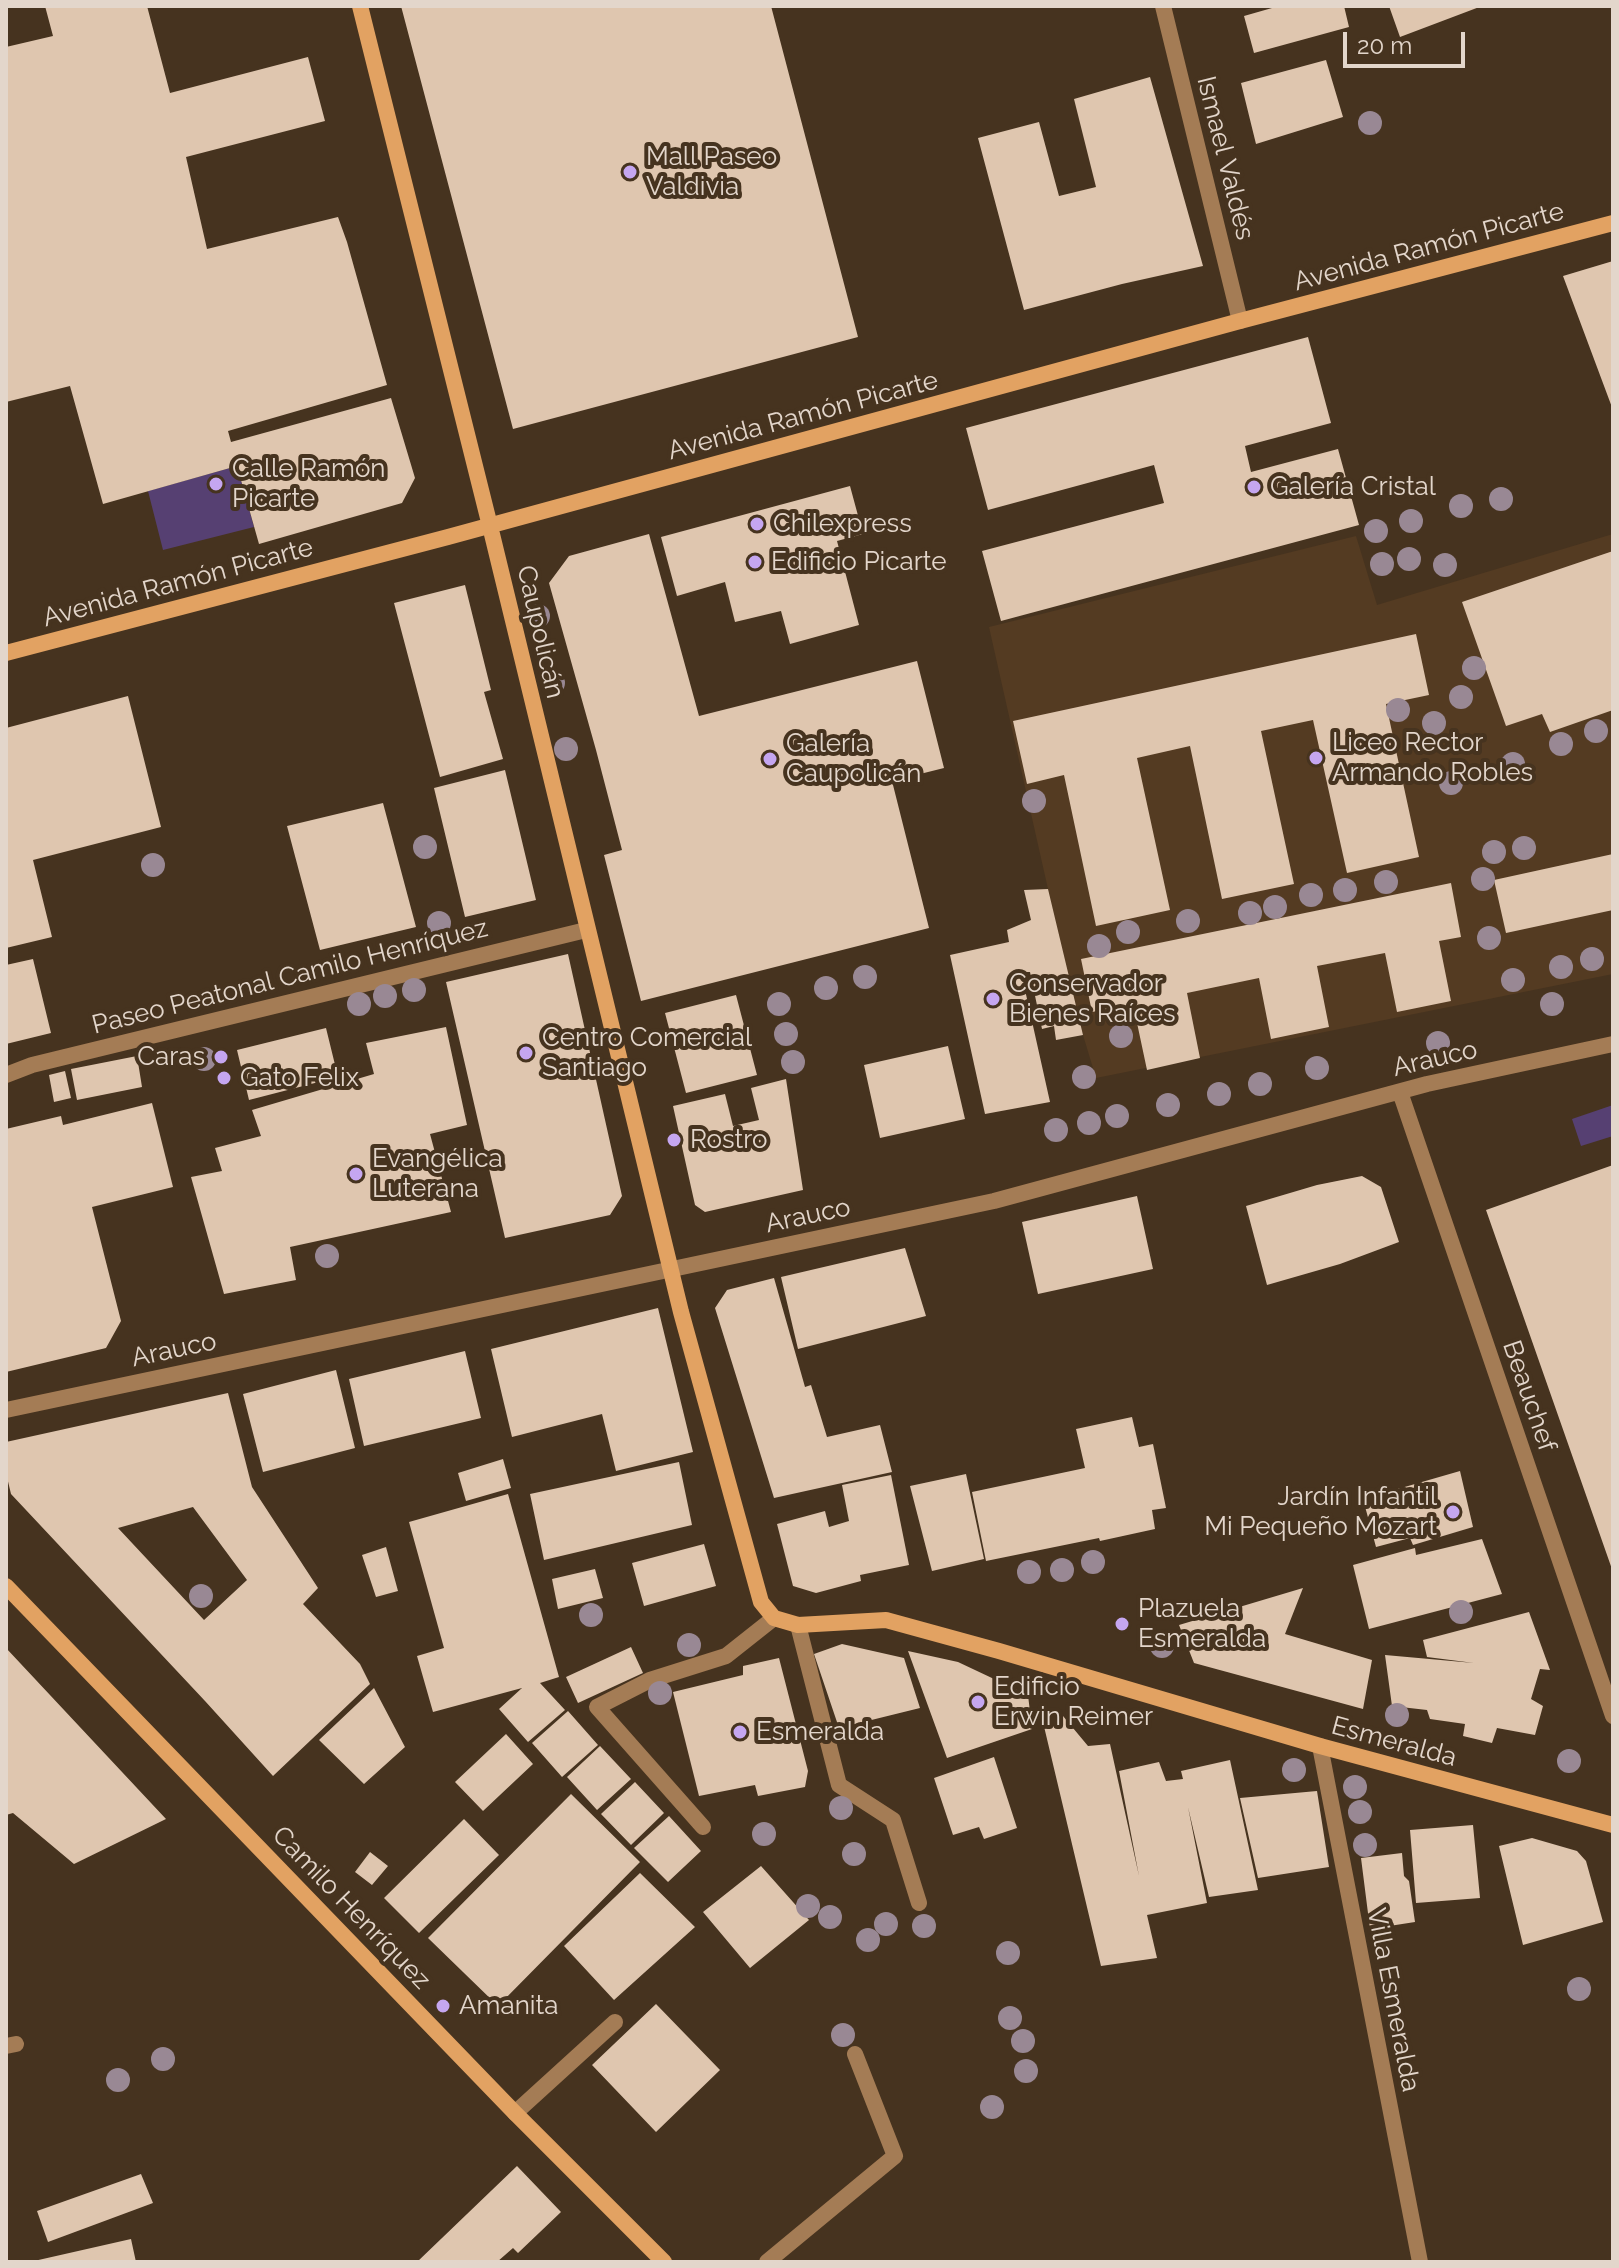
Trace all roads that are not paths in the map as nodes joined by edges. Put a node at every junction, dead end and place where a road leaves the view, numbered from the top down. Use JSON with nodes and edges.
{"nodes":[{"id":1,"x":360,"y":6,"type":"edge"},
{"id":2,"x":1163,"y":6,"type":"edge"},
{"id":3,"x":1613,"y":223,"type":"edge"},
{"id":4,"x":1240,"y":321,"type":"junction"},
{"id":5,"x":490,"y":526,"type":"junction"},
{"id":6,"x":6,"y":653,"type":"edge"},
{"id":7,"x":586,"y":930,"type":"junction"},
{"id":8,"x":1613,"y":1044,"type":"edge"},
{"id":9,"x":6,"y":1075,"type":"edge"},
{"id":10,"x":1400,"y":1092,"type":"junction"},
{"id":11,"x":671,"y":1270,"type":"junction"},
{"id":12,"x":6,"y":1410,"type":"edge"},
{"id":13,"x":6,"y":1586,"type":"edge"},
{"id":14,"x":774,"y":1618,"type":"junction"},
{"id":15,"x":798,"y":1625,"type":"junction"},
{"id":16,"x":1613,"y":1716,"type":"edge"},
{"id":17,"x":1320,"y":1746,"type":"junction"},
{"id":18,"x":1613,"y":1825,"type":"edge"},
{"id":19,"x":703,"y":1827,"type":"dead end"},
{"id":20,"x":919,"y":1903,"type":"dead end"},
{"id":21,"x":615,"y":2022,"type":"dead end"},
{"id":22,"x":855,"y":2054,"type":"dead end"},
{"id":23,"x":515,"y":2113,"type":"junction"},
{"id":24,"x":661,"y":2261,"type":"edge"},
{"id":25,"x":767,"y":2262,"type":"edge"},
{"id":26,"x":1420,"y":2262,"type":"edge"}],
"edges":[{"from":1,"to":5,"type":"street","name":"Caupolicán"},
{"from":2,"to":4,"type":"street","name":"Ismael Valdés"},
{"from":3,"to":4,"type":"street","name":"Avenida Ramón Picarte"},
{"from":4,"to":5,"type":"street","name":"Avenida Ramón Picarte"},
{"from":5,"to":6,"type":"street","name":"Avenida Ramón Picarte"},
{"from":5,"to":7,"type":"street","name":"Caupolicán"},
{"from":7,"to":9,"type":"street","name":"Paseo Peatonal Camilo Henríquez"},
{"from":7,"to":11,"type":"street","name":"Caupolicán"},
{"from":8,"to":10,"type":"street","name":"Arauco"},
{"from":10,"to":11,"type":"street","name":"Arauco"},
{"from":10,"to":16,"type":"street","name":"Beauchef"},
{"from":11,"to":12,"type":"street","name":"Arauco"},
{"from":11,"to":14,"type":"street"},
{"from":13,"to":23,"type":"street","name":"Camilo Henríquez"},
{"from":14,"to":15,"type":"street","name":"Esmeralda"},
{"from":14,"to":19,"type":"street"},
{"from":15,"to":17,"type":"street","name":"Esmeralda"},
{"from":15,"to":20,"type":"street"},
{"from":17,"to":18,"type":"street","name":"Esmeralda"},
{"from":17,"to":26,"type":"street","name":"Villa Esmeralda"},
{"from":21,"to":23,"type":"street"},
{"from":22,"to":25,"type":"street"},
{"from":23,"to":24,"type":"street","name":"Camilo Henríquez"}]}
